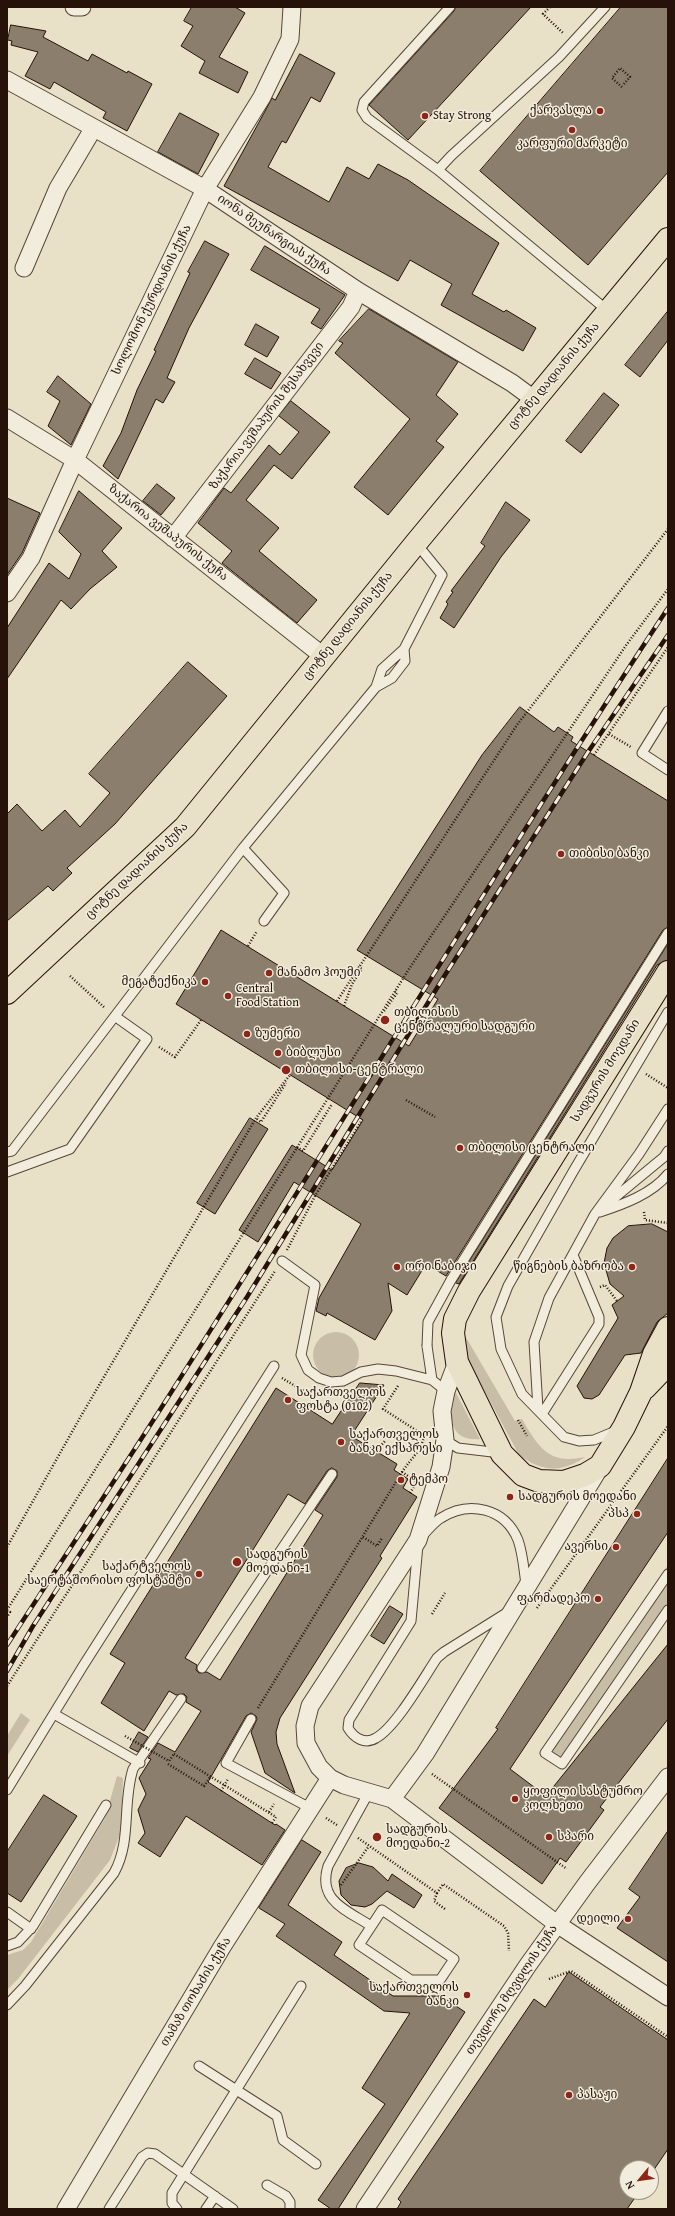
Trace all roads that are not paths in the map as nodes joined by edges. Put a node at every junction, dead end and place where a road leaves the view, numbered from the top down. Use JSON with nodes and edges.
{"nodes":[{"id":1,"x":74,"y":7,"type":"edge"},
{"id":2,"x":82,"y":7,"type":"edge"},
{"id":3,"x":292,"y":7,"type":"edge"},
{"id":4,"x":450,"y":7,"type":"edge"},
{"id":5,"x":605,"y":7,"type":"edge"},
{"id":6,"x":7,"y":80,"type":"edge"},
{"id":7,"x":93,"y":129,"type":"junction"},
{"id":8,"x":438,"y":170,"type":"junction"},
{"id":9,"x":205,"y":189,"type":"junction"},
{"id":10,"x":668,"y":239,"type":"edge"},
{"id":11,"x":24,"y":268,"type":"dead end"},
{"id":12,"x":358,"y":291,"type":"junction"},
{"id":13,"x":608,"y":311,"type":"junction"},
{"id":14,"x":535,"y":400,"type":"junction"},
{"id":15,"x":7,"y":418,"type":"edge"},
{"id":16,"x":75,"y":460,"type":"junction"},
{"id":17,"x":173,"y":538,"type":"junction"},
{"id":18,"x":416,"y":543,"type":"junction"},
{"id":19,"x":7,"y":593,"type":"edge"},
{"id":20,"x":404,"y":649,"type":"junction"},
{"id":21,"x":323,"y":656,"type":"junction"},
{"id":22,"x":376,"y":687,"type":"junction"},
{"id":23,"x":668,"y":711,"type":"edge"},
{"id":24,"x":668,"y":770,"type":"edge"},
{"id":25,"x":244,"y":848,"type":"junction"},
{"id":26,"x":264,"y":920,"type":"dead end"},
{"id":27,"x":668,"y":933,"type":"edge"},
{"id":28,"x":668,"y":972,"type":"edge"},
{"id":29,"x":7,"y":993,"type":"edge"},
{"id":30,"x":668,"y":1012,"type":"edge"},
{"id":31,"x":116,"y":1016,"type":"junction"},
{"id":32,"x":668,"y":1109,"type":"edge"},
{"id":33,"x":668,"y":1151,"type":"edge"},
{"id":34,"x":7,"y":1152,"type":"edge"},
{"id":35,"x":7,"y":1172,"type":"edge"},
{"id":36,"x":668,"y":1174,"type":"edge"},
{"id":37,"x":595,"y":1214,"type":"junction"},
{"id":38,"x":573,"y":1255,"type":"junction"},
{"id":39,"x":282,"y":1260,"type":"road end"},
{"id":40,"x":668,"y":1328,"type":"edge"},
{"id":41,"x":457,"y":1362,"type":"junction"},
{"id":42,"x":668,"y":1364,"type":"edge"},
{"id":43,"x":274,"y":1366,"type":"dead end"},
{"id":44,"x":432,"y":1380,"type":"junction"},
{"id":45,"x":446,"y":1391,"type":"junction"},
{"id":46,"x":641,"y":1392,"type":"junction"},
{"id":47,"x":540,"y":1411,"type":"junction"},
{"id":48,"x":624,"y":1427,"type":"junction"},
{"id":49,"x":445,"y":1440,"type":"junction"},
{"id":50,"x":502,"y":1454,"type":"junction"},
{"id":51,"x":600,"y":1466,"type":"junction"},
{"id":52,"x":332,"y":1474,"type":"dead end"},
{"id":53,"x":418,"y":1540,"type":"junction"},
{"id":54,"x":668,"y":1574,"type":"edge"},
{"id":55,"x":526,"y":1587,"type":"junction"},
{"id":56,"x":664,"y":1587,"type":"edge"},
{"id":57,"x":668,"y":1610,"type":"edge"},
{"id":58,"x":510,"y":1611,"type":"junction"},
{"id":59,"x":202,"y":1668,"type":"dead end"},
{"id":60,"x":181,"y":1699,"type":"dead end"},
{"id":61,"x":54,"y":1714,"type":"junction"},
{"id":62,"x":251,"y":1718,"type":"road end"},
{"id":63,"x":140,"y":1763,"type":"junction"},
{"id":64,"x":668,"y":1777,"type":"edge"},
{"id":65,"x":330,"y":1778,"type":"junction"},
{"id":66,"x":7,"y":1790,"type":"edge"},
{"id":67,"x":369,"y":1792,"type":"junction"},
{"id":68,"x":392,"y":1799,"type":"junction"},
{"id":69,"x":106,"y":1805,"type":"dead end"},
{"id":70,"x":310,"y":1808,"type":"junction"},
{"id":71,"x":7,"y":1912,"type":"edge"},
{"id":72,"x":557,"y":1924,"type":"junction"},
{"id":73,"x":372,"y":1926,"type":"junction"},
{"id":74,"x":31,"y":1929,"type":"junction"},
{"id":75,"x":7,"y":1946,"type":"edge"},
{"id":76,"x":301,"y":1986,"type":"dead end"},
{"id":77,"x":668,"y":1997,"type":"edge"},
{"id":78,"x":8,"y":2003,"type":"edge"},
{"id":79,"x":199,"y":2066,"type":"dead end"},
{"id":80,"x":236,"y":2089,"type":"junction"},
{"id":81,"x":316,"y":2164,"type":"dead end"},
{"id":82,"x":184,"y":2175,"type":"junction"},
{"id":83,"x":267,"y":2185,"type":"dead end"},
{"id":84,"x":215,"y":2196,"type":"junction"},
{"id":85,"x":66,"y":2209,"type":"edge"},
{"id":86,"x":109,"y":2209,"type":"edge"},
{"id":87,"x":177,"y":2209,"type":"edge"},
{"id":88,"x":206,"y":2209,"type":"edge"},
{"id":89,"x":233,"y":2209,"type":"edge"},
{"id":90,"x":290,"y":2209,"type":"edge"},
{"id":91,"x":365,"y":2209,"type":"edge"}],
"edges":[{"from":1,"to":2,"type":"street"},
{"from":3,"to":9,"type":"street","name":"სოლომონ ქურდიანის ქუჩა"},
{"from":4,"to":8,"type":"lane"},
{"from":5,"to":8,"type":"lane"},
{"from":6,"to":7,"type":"street","name":"იონა მეუნარგიას ქუჩა"},
{"from":7,"to":9,"type":"street","name":"იონა მეუნარგიას ქუჩა"},
{"from":7,"to":11,"type":"street"},
{"from":8,"to":13,"type":"lane"},
{"from":9,"to":12,"type":"street","name":"იონა მეუნარგიას ქუჩა"},
{"from":9,"to":16,"type":"street","name":"სოლომონ ქურდიანის ქუჩა"},
{"from":10,"to":13,"type":"main road","name":"ცოტნე დადიანის ქუჩა"},
{"from":12,"to":14,"type":"street","name":"იონა მეუნარგიას ქუჩა"},
{"from":12,"to":17,"type":"street","name":"ზაქარია ვეშაპურის შესახვევი"},
{"from":13,"to":14,"type":"main road","name":"ცოტნე დადიანის ქუჩა"},
{"from":14,"to":18,"type":"main road","name":"ცოტნე დადიანის ქუჩა"},
{"from":15,"to":16,"type":"street","name":"ზაქარია ვეშაპურის ქუჩა"},
{"from":16,"to":17,"type":"street","name":"ზაქარია ვეშაპურის ქუჩა"},
{"from":16,"to":19,"type":"street","name":"სოლომონ ქურდიანის ქუჩა"},
{"from":17,"to":21,"type":"street","name":"ზაქარია ვეშაპურის ქუჩა"},
{"from":18,"to":20,"type":"lane"},
{"from":18,"to":21,"type":"main road","name":"ცოტნე დადიანის ქუჩა"},
{"from":20,"to":22,"type":"lane"},
{"from":20,"to":22,"type":"lane"},
{"from":21,"to":29,"type":"main road","name":"ცოტნე დადიანის ქუჩა"},
{"from":22,"to":25,"type":"lane"},
{"from":23,"to":24,"type":"lane"},
{"from":25,"to":26,"type":"lane"},
{"from":25,"to":31,"type":"lane"},
{"from":27,"to":44,"type":"lane","bridge":true},
{"from":28,"to":41,"type":"main road","name":"სადგურის მოედანი"},
{"from":30,"to":47,"type":"lane"},
{"from":31,"to":34,"type":"lane"},
{"from":31,"to":35,"type":"lane"},
{"from":32,"to":37,"type":"lane"},
{"from":33,"to":37,"type":"lane"},
{"from":36,"to":37,"type":"lane"},
{"from":37,"to":38,"type":"lane"},
{"from":38,"to":47,"type":"lane"},
{"from":38,"to":47,"type":"lane"},
{"from":39,"to":44,"type":"lane"},
{"from":40,"to":46,"type":"main road","name":"სადგურის მოედანი"},
{"from":41,"to":45,"type":"street","name":"სადგურის მოედანი"},
{"from":41,"to":50,"type":"main road","name":"სადგურის მოედანი"},
{"from":42,"to":46,"type":"main road"},
{"from":43,"to":61,"type":"lane"},
{"from":44,"to":45,"type":"lane"},
{"from":45,"to":49,"type":"street","name":"სადგურის მოედანი"},
{"from":46,"to":48,"type":"main road","name":"სადგურის მოედანი"},
{"from":47,"to":48,"type":"lane"},
{"from":48,"to":51,"type":"main road","name":"სადგურის მოედანი"},
{"from":49,"to":50,"type":"lane"},
{"from":49,"to":53,"type":"street","name":"სადგურის მოედანი"},
{"from":50,"to":51,"type":"main road","name":"სადგურის მოედანი"},
{"from":51,"to":55,"type":"street","name":"სადგურის მოედანი"},
{"from":52,"to":59,"type":"lane"},
{"from":53,"to":55,"type":"lane"},
{"from":53,"to":58,"type":"lane"},
{"from":53,"to":65,"type":"street","name":"სადგურის მოედანი"},
{"from":54,"to":56,"type":"lane"},
{"from":55,"to":58,"type":"street","name":"სადგურის მოედანი"},
{"from":56,"to":57,"type":"lane"},
{"from":58,"to":68,"type":"street","name":"სადგურის მოედანი"},
{"from":60,"to":63,"type":"lane"},
{"from":61,"to":63,"type":"lane"},
{"from":61,"to":66,"type":"lane"},
{"from":62,"to":70,"type":"lane"},
{"from":63,"to":78,"type":"lane"},
{"from":64,"to":72,"type":"street","name":"თევდორე მღვდლის ქუჩა"},
{"from":65,"to":67,"type":"street","name":"სადგურის მოედანი"},
{"from":65,"to":70,"type":"street","name":"თამაზ თოხაძის ქუჩა"},
{"from":67,"to":68,"type":"street","name":"სადგურის მოედანი"},
{"from":67,"to":73,"type":"lane"},
{"from":68,"to":72,"type":"street"},
{"from":69,"to":74,"type":"lane"},
{"from":70,"to":85,"type":"street","name":"თამაზ თოხაძის ქუჩა"},
{"from":71,"to":74,"type":"lane"},
{"from":72,"to":77,"type":"street"},
{"from":72,"to":91,"type":"street","name":"თევდორე მღვდლის ქუჩა"},
{"from":73,"to":73,"type":"lane"},
{"from":74,"to":75,"type":"lane"},
{"from":76,"to":80,"type":"lane"},
{"from":79,"to":80,"type":"lane"},
{"from":80,"to":81,"type":"lane"},
{"from":80,"to":82,"type":"lane"},
{"from":82,"to":84,"type":"lane"},
{"from":82,"to":86,"type":"lane"},
{"from":82,"to":87,"type":"lane"},
{"from":83,"to":90,"type":"lane"},
{"from":84,"to":88,"type":"lane"},
{"from":84,"to":89,"type":"lane"}]}
